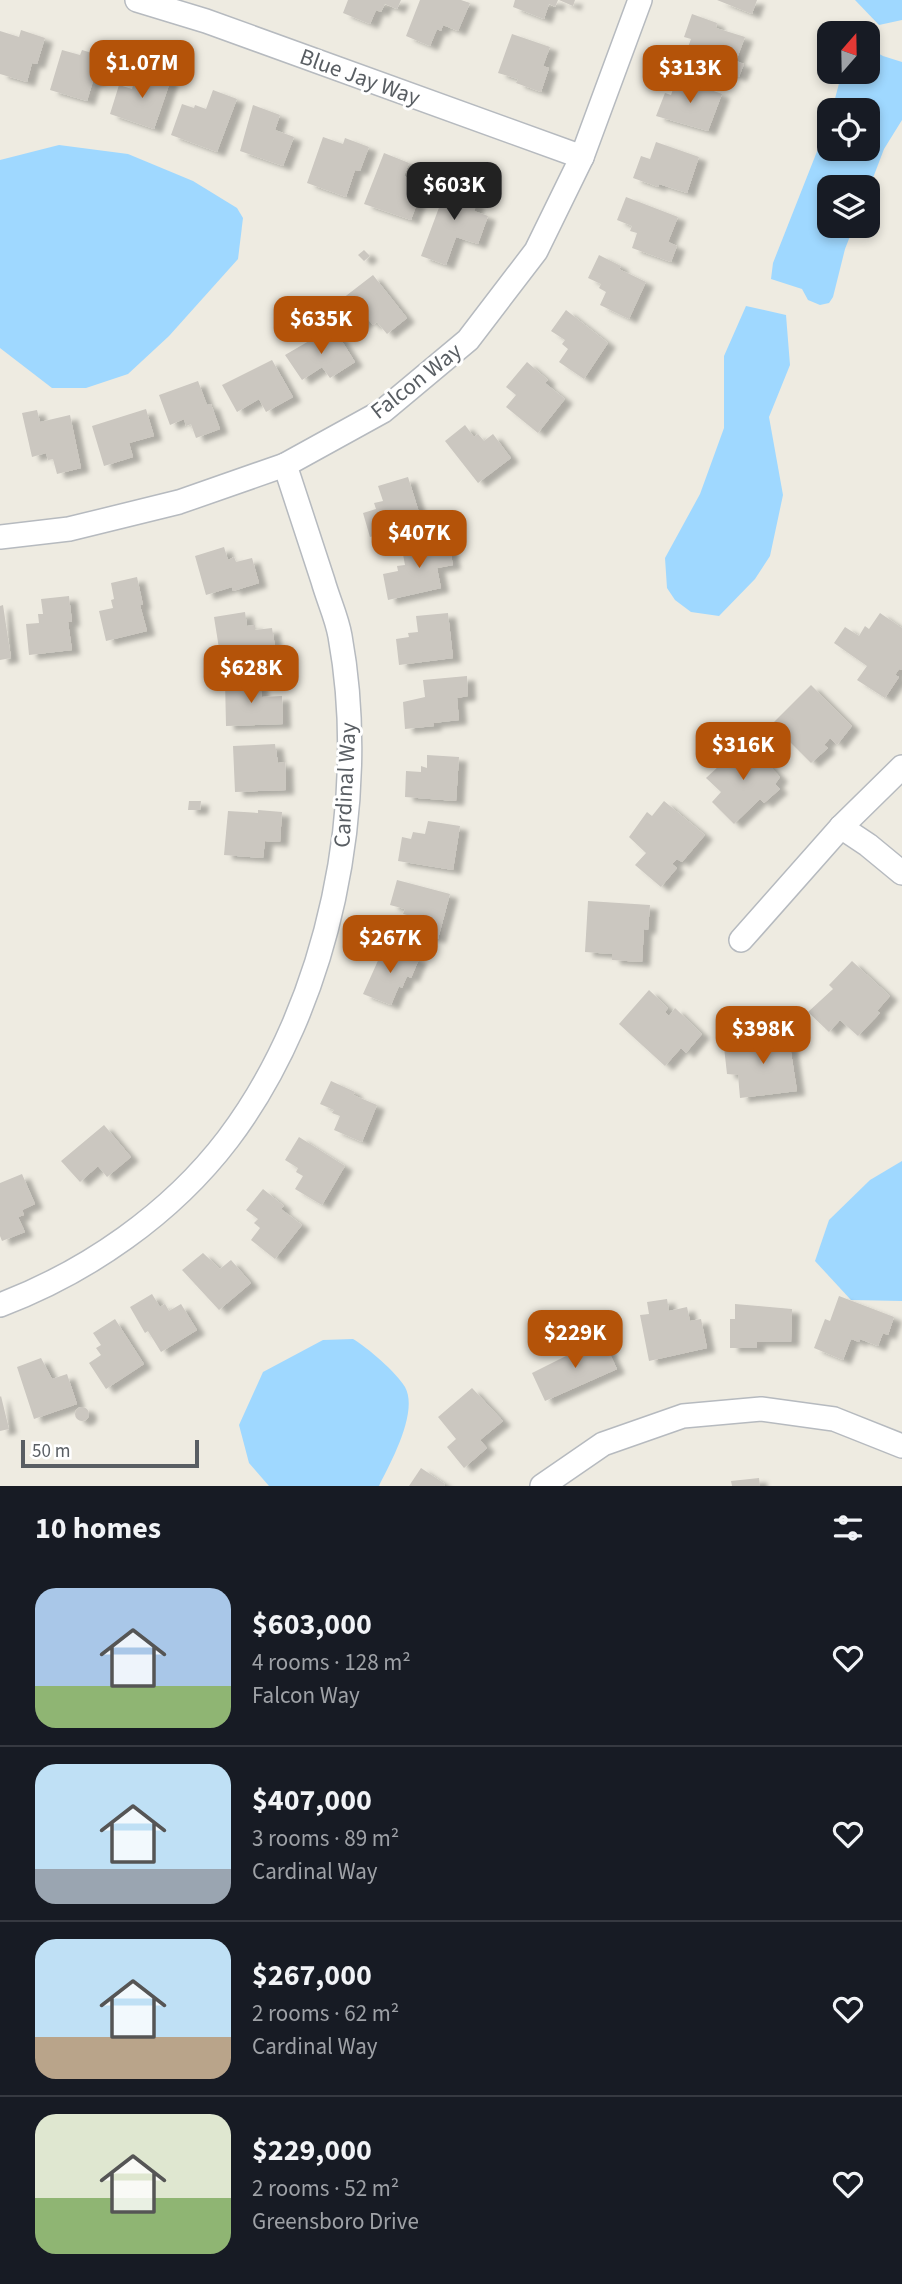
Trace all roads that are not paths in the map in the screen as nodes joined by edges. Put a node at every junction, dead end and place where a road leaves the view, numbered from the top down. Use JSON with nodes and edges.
{"nodes":[{"id":1,"x":137,"y":0,"type":"edge"},
{"id":2,"x":639,"y":0,"type":"edge"},
{"id":3,"x":582,"y":157,"type":"junction"},
{"id":4,"x":285,"y":465,"type":"junction"},
{"id":5,"x":0,"y":537,"type":"edge"},
{"id":6,"x":902,"y":767,"type":"edge"},
{"id":7,"x":841,"y":827,"type":"junction"},
{"id":8,"x":902,"y":873,"type":"edge"},
{"id":9,"x":741,"y":940,"type":"dead end"},
{"id":10,"x":0,"y":1305,"type":"edge"},
{"id":11,"x":902,"y":1446,"type":"edge"},
{"id":12,"x":542,"y":1486,"type":"edge"}],
"edges":[{"from":1,"to":3,"type":"street","name":"Blue Jay Way"},
{"from":2,"to":3,"type":"street","name":"Falcon Way"},
{"from":3,"to":4,"type":"street","name":"Falcon Way"},
{"from":4,"to":5,"type":"street","name":"Falcon Way"},
{"from":4,"to":10,"type":"street","name":"Cardinal Way"},
{"from":6,"to":7,"type":"street"},
{"from":7,"to":8,"type":"street"},
{"from":7,"to":9,"type":"street"},
{"from":11,"to":12,"type":"street"}]}
